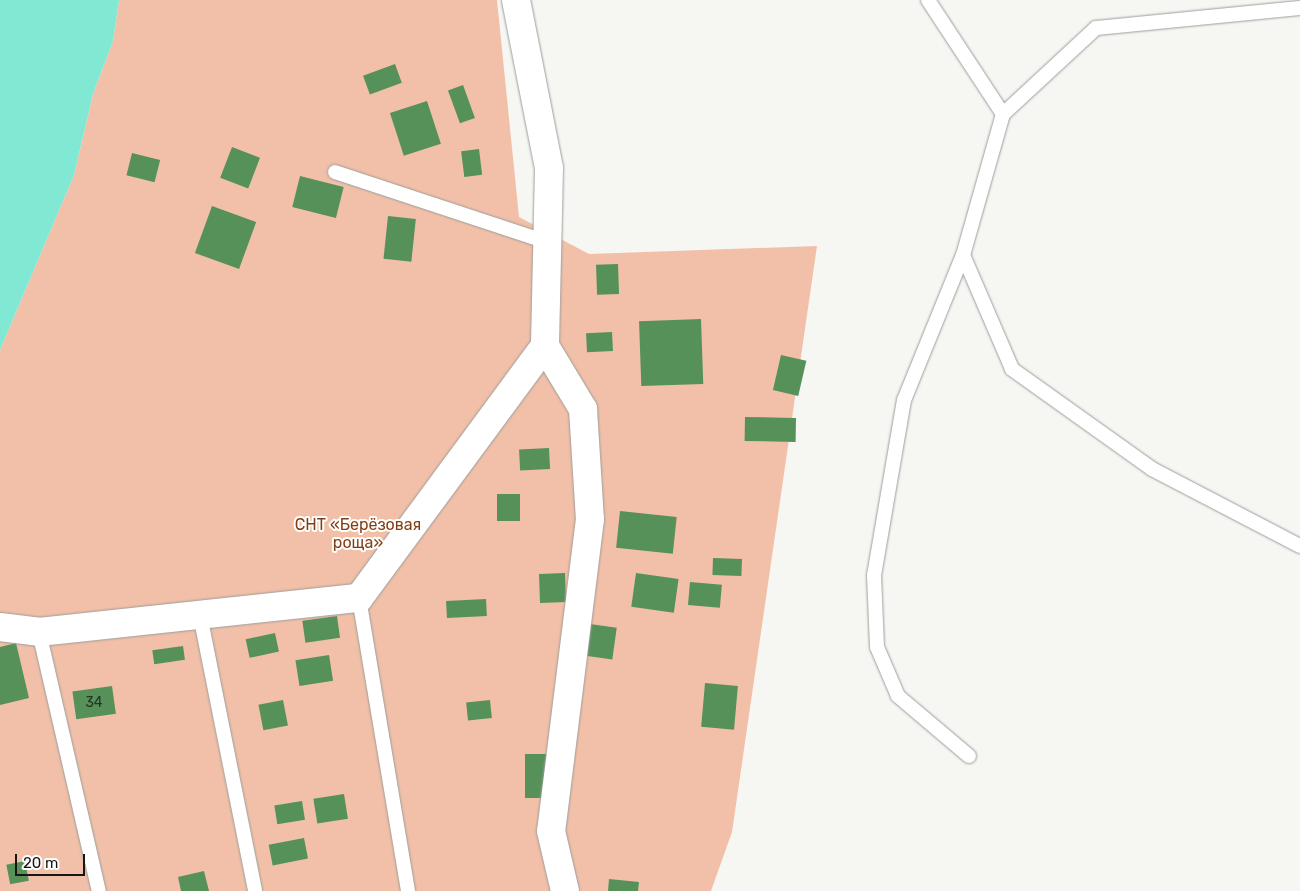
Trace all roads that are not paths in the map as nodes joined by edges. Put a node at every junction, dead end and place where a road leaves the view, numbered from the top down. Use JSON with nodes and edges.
{"nodes":[{"id":1,"x":516,"y":0,"type":"edge"},
{"id":2,"x":928,"y":0,"type":"edge"},
{"id":3,"x":1300,"y":8,"type":"edge"},
{"id":4,"x":1003,"y":114,"type":"junction"},
{"id":5,"x":335,"y":172,"type":"dead end"},
{"id":6,"x":547,"y":242,"type":"junction"},
{"id":7,"x":963,"y":255,"type":"junction"},
{"id":8,"x":545,"y":346,"type":"junction"},
{"id":9,"x":1300,"y":546,"type":"edge"},
{"id":10,"x":359,"y":598,"type":"junction"},
{"id":11,"x":200,"y":615,"type":"junction"},
{"id":12,"x":0,"y":627,"type":"edge"},
{"id":13,"x":39,"y":632,"type":"junction"},
{"id":14,"x":969,"y":756,"type":"dead end"},
{"id":15,"x":99,"y":891,"type":"edge"},
{"id":16,"x":254,"y":891,"type":"edge"},
{"id":17,"x":408,"y":891,"type":"edge"},
{"id":18,"x":564,"y":891,"type":"edge"}],
"edges":[{"from":1,"to":6,"type":"street"},
{"from":2,"to":4,"type":"lane"},
{"from":3,"to":4,"type":"lane"},
{"from":4,"to":7,"type":"lane"},
{"from":5,"to":6,"type":"lane"},
{"from":6,"to":8,"type":"street"},
{"from":7,"to":9,"type":"lane"},
{"from":7,"to":14,"type":"lane"},
{"from":8,"to":10,"type":"street"},
{"from":8,"to":18,"type":"street"},
{"from":10,"to":11,"type":"street"},
{"from":10,"to":17,"type":"lane"},
{"from":11,"to":13,"type":"street"},
{"from":11,"to":16,"type":"lane"},
{"from":12,"to":13,"type":"street"},
{"from":13,"to":15,"type":"lane"}]}
